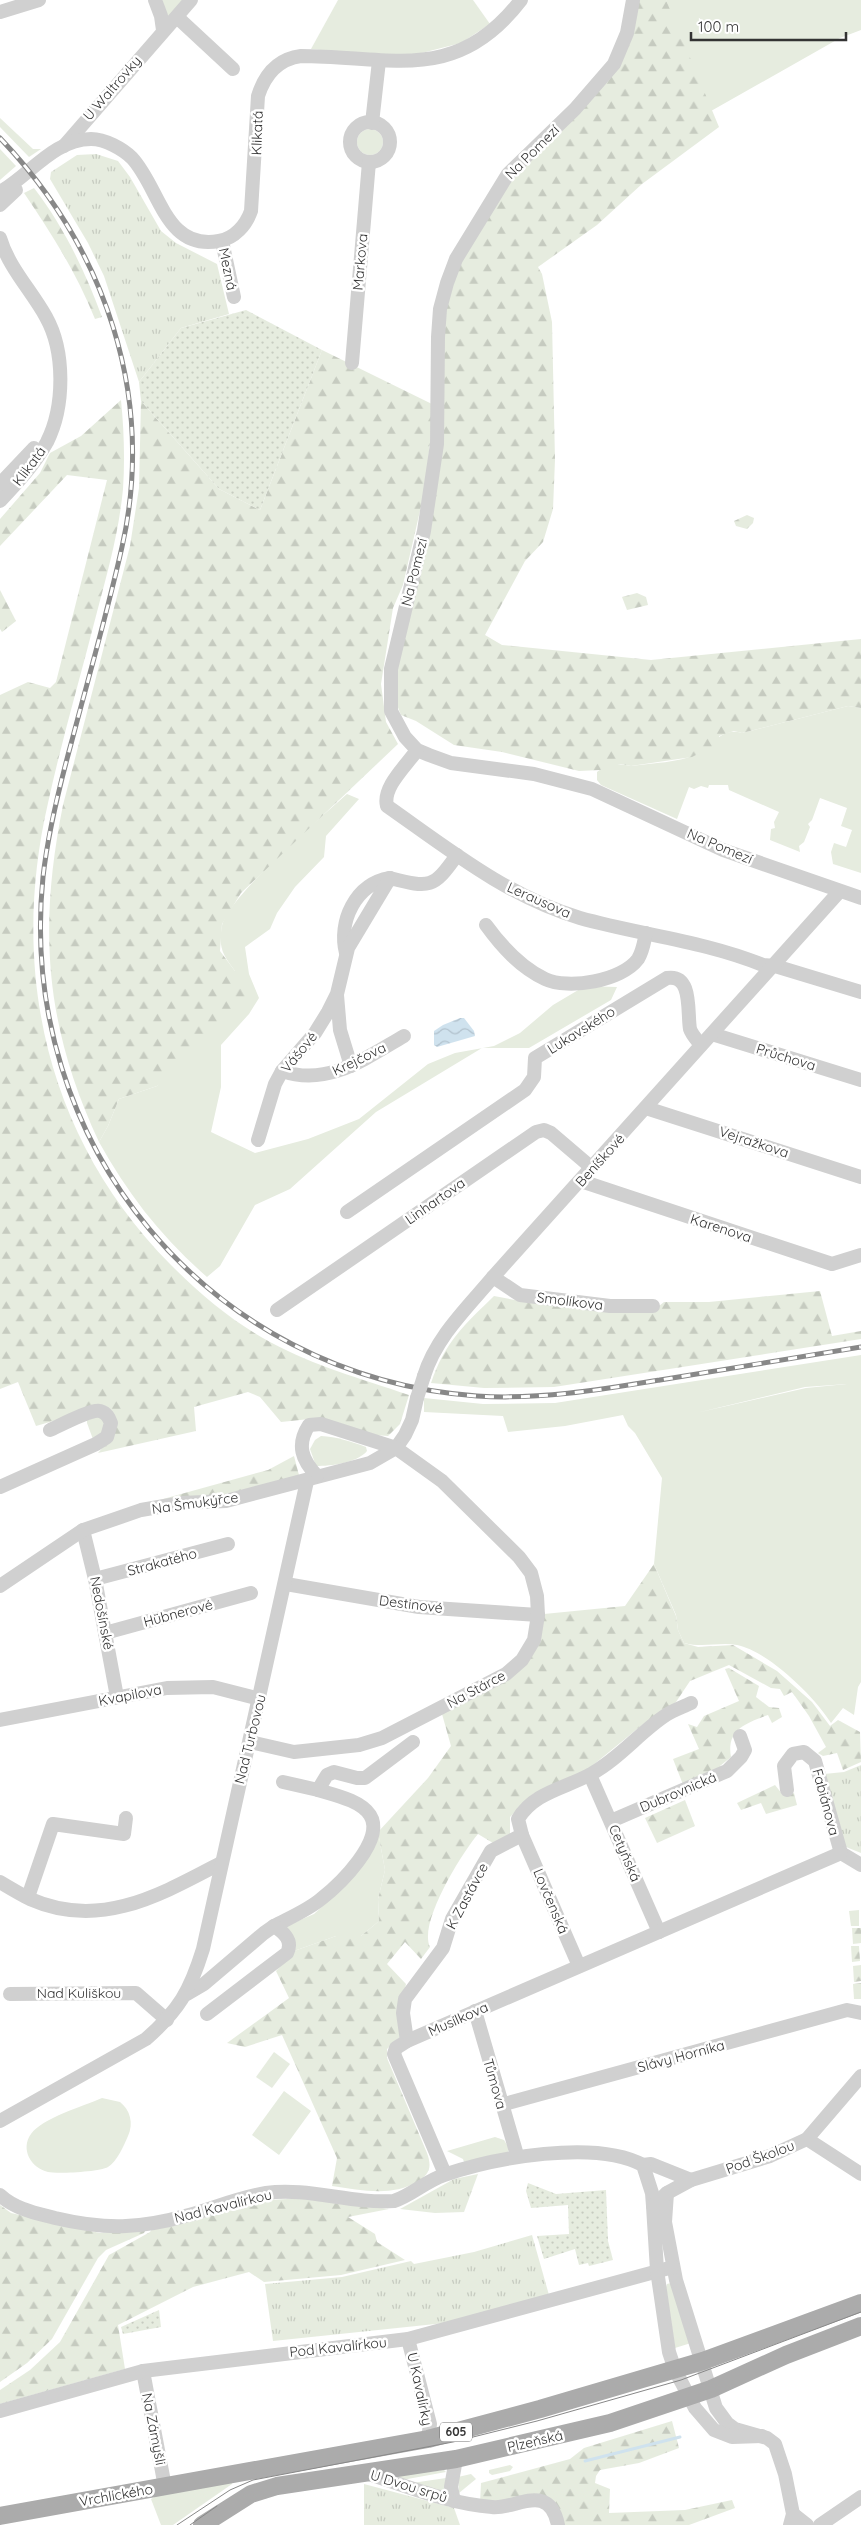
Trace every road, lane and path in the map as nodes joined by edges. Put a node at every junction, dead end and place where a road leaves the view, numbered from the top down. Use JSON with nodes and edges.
{"nodes":[{"id":1,"x":39,"y":0,"type":"edge"},
{"id":2,"x":155,"y":0,"type":"edge"},
{"id":3,"x":191,"y":0,"type":"edge"},
{"id":4,"x":520,"y":0,"type":"edge"},
{"id":5,"x":633,"y":0,"type":"edge"},
{"id":6,"x":0,"y":12,"type":"edge"},
{"id":7,"x":177,"y":17,"type":"junction"},
{"id":8,"x":163,"y":30,"type":"junction"},
{"id":9,"x":379,"y":61,"type":"junction"},
{"id":10,"x":234,"y":70,"type":"dead end"},
{"id":11,"x":372,"y":123,"type":"junction"},
{"id":12,"x":59,"y":150,"type":"junction"},
{"id":13,"x":369,"y":162,"type":"junction"},
{"id":14,"x":0,"y":192,"type":"edge"},
{"id":15,"x":0,"y":207,"type":"edge"},
{"id":16,"x":0,"y":215,"type":"edge"},
{"id":17,"x":0,"y":238,"type":"edge"},
{"id":18,"x":222,"y":241,"type":"junction"},
{"id":19,"x":5,"y":258,"type":"edge"},
{"id":20,"x":234,"y":298,"type":"dead end"},
{"id":21,"x":352,"y":363,"type":"dead end"},
{"id":22,"x":58,"y":398,"type":"junction"},
{"id":23,"x":0,"y":484,"type":"edge"},
{"id":24,"x":0,"y":501,"type":"edge"},
{"id":25,"x":417,"y":750,"type":"junction"},
{"id":26,"x":457,"y":855,"type":"junction"},
{"id":27,"x":839,"y":892,"type":"junction"},
{"id":28,"x":861,"y":898,"type":"edge"},
{"id":29,"x":486,"y":924,"type":"dead end"},
{"id":30,"x":646,"y":933,"type":"junction"},
{"id":31,"x":775,"y":966,"type":"junction"},
{"id":32,"x":861,"y":992,"type":"edge"},
{"id":33,"x":337,"y":994,"type":"junction"},
{"id":34,"x":712,"y":1034,"type":"junction"},
{"id":35,"x":404,"y":1036,"type":"dead end"},
{"id":36,"x":701,"y":1045,"type":"junction"},
{"id":37,"x":350,"y":1066,"type":"junction"},
{"id":38,"x":282,"y":1071,"type":"junction"},
{"id":39,"x":861,"y":1080,"type":"edge"},
{"id":40,"x":646,"y":1108,"type":"junction"},
{"id":41,"x":258,"y":1140,"type":"dead end"},
{"id":42,"x":592,"y":1168,"type":"junction"},
{"id":43,"x":861,"y":1176,"type":"edge"},
{"id":44,"x":581,"y":1181,"type":"junction"},
{"id":45,"x":347,"y":1212,"type":"dead end"},
{"id":46,"x":861,"y":1255,"type":"edge"},
{"id":47,"x":493,"y":1278,"type":"junction"},
{"id":48,"x":653,"y":1306,"type":"dead end"},
{"id":49,"x":277,"y":1310,"type":"dead end"},
{"id":50,"x":50,"y":1430,"type":"dead end"},
{"id":51,"x":396,"y":1448,"type":"junction"},
{"id":52,"x":312,"y":1479,"type":"junction"},
{"id":53,"x":0,"y":1487,"type":"edge"},
{"id":54,"x":83,"y":1530,"type":"junction"},
{"id":55,"x":228,"y":1544,"type":"dead end"},
{"id":56,"x":95,"y":1579,"type":"junction"},
{"id":57,"x":286,"y":1584,"type":"junction"},
{"id":58,"x":0,"y":1586,"type":"edge"},
{"id":59,"x":251,"y":1594,"type":"dead end"},
{"id":60,"x":538,"y":1615,"type":"junction"},
{"id":61,"x":105,"y":1633,"type":"junction"},
{"id":62,"x":117,"y":1697,"type":"junction"},
{"id":63,"x":260,"y":1698,"type":"junction"},
{"id":64,"x":691,"y":1703,"type":"dead end"},
{"id":65,"x":0,"y":1720,"type":"edge"},
{"id":66,"x":740,"y":1736,"type":"dead end"},
{"id":67,"x":250,"y":1742,"type":"junction"},
{"id":68,"x":413,"y":1742,"type":"dead end"},
{"id":69,"x":590,"y":1775,"type":"junction"},
{"id":70,"x":283,"y":1782,"type":"dead end"},
{"id":71,"x":318,"y":1790,"type":"junction"},
{"id":72,"x":787,"y":1790,"type":"dead end"},
{"id":73,"x":126,"y":1818,"type":"dead end"},
{"id":74,"x":611,"y":1821,"type":"junction"},
{"id":75,"x":522,"y":1835,"type":"junction"},
{"id":76,"x":841,"y":1853,"type":"junction"},
{"id":77,"x":221,"y":1863,"type":"junction"},
{"id":78,"x":861,"y":1865,"type":"edge"},
{"id":79,"x":0,"y":1882,"type":"edge"},
{"id":80,"x":28,"y":1897,"type":"junction"},
{"id":81,"x":274,"y":1926,"type":"junction"},
{"id":82,"x":659,"y":1932,"type":"junction"},
{"id":83,"x":579,"y":1966,"type":"junction"},
{"id":84,"x":10,"y":1994,"type":"dead end"},
{"id":85,"x":187,"y":1994,"type":"junction"},
{"id":86,"x":475,"y":2012,"type":"junction"},
{"id":87,"x":861,"y":2013,"type":"edge"},
{"id":88,"x":207,"y":2014,"type":"dead end"},
{"id":89,"x":167,"y":2020,"type":"junction"},
{"id":90,"x":407,"y":2041,"type":"junction"},
{"id":91,"x":861,"y":2076,"type":"edge"},
{"id":92,"x":501,"y":2105,"type":"junction"},
{"id":93,"x":0,"y":2121,"type":"edge"},
{"id":94,"x":807,"y":2139,"type":"junction"},
{"id":95,"x":517,"y":2156,"type":"junction"},
{"id":96,"x":645,"y":2168,"type":"junction"},
{"id":97,"x":445,"y":2174,"type":"junction"},
{"id":98,"x":861,"y":2174,"type":"edge"},
{"id":99,"x":691,"y":2180,"type":"junction"},
{"id":100,"x":667,"y":2193,"type":"junction"},
{"id":101,"x":0,"y":2195,"type":"edge"},
{"id":102,"x":653,"y":2206,"type":"junction"},
{"id":103,"x":674,"y":2267,"type":"junction"},
{"id":104,"x":657,"y":2270,"type":"junction"},
{"id":105,"x":861,"y":2303,"type":"edge"},
{"id":106,"x":861,"y":2326,"type":"edge"},
{"id":107,"x":408,"y":2339,"type":"junction"},
{"id":108,"x":703,"y":2361,"type":"junction"},
{"id":109,"x":675,"y":2370,"type":"junction"},
{"id":110,"x":143,"y":2371,"type":"junction"},
{"id":111,"x":711,"y":2389,"type":"junction"},
{"id":112,"x":689,"y":2397,"type":"junction"},
{"id":113,"x":0,"y":2411,"type":"edge"},
{"id":114,"x":762,"y":2436,"type":"junction"},
{"id":115,"x":428,"y":2439,"type":"junction"},
{"id":116,"x":456,"y":2459,"type":"junction"},
{"id":117,"x":364,"y":2472,"type":"junction"},
{"id":118,"x":232,"y":2474,"type":"joint"},
{"id":119,"x":165,"y":2487,"type":"junction"},
{"id":120,"x":861,"y":2497,"type":"edge"},
{"id":121,"x":454,"y":2501,"type":"junction"},
{"id":122,"x":0,"y":2516,"type":"edge"},
{"id":123,"x":791,"y":2520,"type":"edge"},
{"id":124,"x":202,"y":2525,"type":"edge"},
{"id":125,"x":558,"y":2525,"type":"edge"},
{"id":126,"x":806,"y":2525,"type":"edge"},
{"id":127,"x":820,"y":2525,"type":"edge"}],
"edges":[{"from":1,"to":6,"type":"street"},
{"from":2,"to":8,"type":"street"},
{"from":3,"to":7,"type":"street","name":"U Waltrovky"},
{"from":4,"to":9,"type":"street","name":"Klikatá"},
{"from":5,"to":25,"type":"street","name":"Na Pomezí"},
{"from":7,"to":8,"type":"street","name":"U Waltrovky"},
{"from":7,"to":10,"type":"street"},
{"from":8,"to":12,"type":"street","name":"U Waltrovky"},
{"from":9,"to":11,"type":"street"},
{"from":9,"to":18,"type":"street","name":"Klikatá"},
{"from":11,"to":13,"type":"street"},
{"from":11,"to":13,"type":"street"},
{"from":12,"to":14,"type":"street"},
{"from":12,"to":15,"type":"street"},
{"from":12,"to":18,"type":"street"},
{"from":13,"to":21,"type":"street","name":"Markova"},
{"from":15,"to":16,"type":"street"},
{"from":17,"to":19,"type":"street","name":"Klikatá"},
{"from":18,"to":20,"type":"street","name":"Mezná"},
{"from":19,"to":22,"type":"street","name":"Klikatá"},
{"from":22,"to":23,"type":"street","name":"Klikatá"},
{"from":22,"to":24,"type":"street","name":"Klikatá"},
{"from":25,"to":26,"type":"street","name":"Lerausova"},
{"from":25,"to":27,"type":"street","name":"Na Pomezí"},
{"from":26,"to":30,"type":"street","name":"Lerausova"},
{"from":26,"to":33,"type":"street","name":"Vášové"},
{"from":27,"to":28,"type":"street","name":"Na Pomezí"},
{"from":27,"to":31,"type":"street","name":"Beníškové"},
{"from":29,"to":30,"type":"street"},
{"from":30,"to":31,"type":"street","name":"Lerausova"},
{"from":31,"to":32,"type":"street","name":"Lerausova"},
{"from":31,"to":34,"type":"street","name":"Beníškové"},
{"from":33,"to":37,"type":"street","name":"Vášové"},
{"from":33,"to":38,"type":"street","name":"Vášové"},
{"from":34,"to":36,"type":"street","name":"Beníškové"},
{"from":34,"to":39,"type":"street","name":"Průchova"},
{"from":35,"to":37,"type":"street","name":"Krejčova"},
{"from":36,"to":40,"type":"street","name":"Beníškové"},
{"from":36,"to":45,"type":"street","name":"Lukavského"},
{"from":37,"to":38,"type":"street","name":"Krejčova"},
{"from":38,"to":41,"type":"street","name":"Vášové"},
{"from":40,"to":42,"type":"street","name":"Beníškové"},
{"from":40,"to":43,"type":"street","name":"Vejražkova"},
{"from":42,"to":44,"type":"street","name":"Beníškové"},
{"from":42,"to":49,"type":"street","name":"Linhartova"},
{"from":44,"to":46,"type":"street","name":"Karenova"},
{"from":44,"to":47,"type":"street","name":"Beníškové"},
{"from":47,"to":48,"type":"street","name":"Smolíkova"},
{"from":47,"to":51,"type":"street","name":"Beníškové","bridge":true},
{"from":50,"to":53,"type":"street"},
{"from":51,"to":52,"type":"street","name":"Na Šmukýřce"},
{"from":51,"to":52,"type":"street"},
{"from":51,"to":60,"type":"street","name":"Na Stárce"},
{"from":52,"to":54,"type":"street","name":"Na Šmukýřce"},
{"from":52,"to":57,"type":"street","name":"Nad Turbovou"},
{"from":54,"to":56,"type":"street","name":"Nedošínské"},
{"from":54,"to":58,"type":"street","name":"Na Šmukýřce"},
{"from":55,"to":56,"type":"street","name":"Strakatého"},
{"from":56,"to":61,"type":"street","name":"Nedošínské"},
{"from":57,"to":60,"type":"street","name":"Destinové"},
{"from":57,"to":63,"type":"street","name":"Nad Turbovou"},
{"from":59,"to":61,"type":"street","name":"Hübnerové"},
{"from":60,"to":67,"type":"street","name":"Na Stárce"},
{"from":61,"to":62,"type":"street","name":"Nedošínské"},
{"from":62,"to":63,"type":"street","name":"Kvapilova"},
{"from":62,"to":65,"type":"street","name":"Kvapilova"},
{"from":63,"to":67,"type":"street","name":"Nad Turbovou"},
{"from":64,"to":69,"type":"street"},
{"from":66,"to":74,"type":"street","name":"Dubrovnická"},
{"from":67,"to":77,"type":"street","name":"Nad Turbovou"},
{"from":68,"to":71,"type":"street"},
{"from":69,"to":74,"type":"street","name":"Cetyňská"},
{"from":69,"to":75,"type":"street"},
{"from":70,"to":71,"type":"street"},
{"from":71,"to":81,"type":"street","name":"Nad Turbovou"},
{"from":72,"to":76,"type":"street","name":"Fabiánova"},
{"from":73,"to":80,"type":"street"},
{"from":74,"to":82,"type":"street","name":"Cetyňská"},
{"from":75,"to":83,"type":"street","name":"Lovčenská"},
{"from":75,"to":90,"type":"street","name":"K Zastávce"},
{"from":76,"to":78,"type":"street","name":"Fabiánova"},
{"from":76,"to":82,"type":"street","name":"Musílkova"},
{"from":77,"to":80,"type":"street"},
{"from":77,"to":85,"type":"street","name":"Nad Turbovou"},
{"from":79,"to":80,"type":"street"},
{"from":81,"to":85,"type":"street","name":"Nad Turbovou"},
{"from":81,"to":88,"type":"street"},
{"from":82,"to":83,"type":"street","name":"Musílkova"},
{"from":83,"to":86,"type":"street","name":"Musílkova"},
{"from":84,"to":89,"type":"street","name":"Nad Kuliškou"},
{"from":85,"to":89,"type":"street","name":"Nad Turbovou"},
{"from":86,"to":90,"type":"street","name":"Musílkova"},
{"from":86,"to":92,"type":"street","name":"Tůmova"},
{"from":87,"to":92,"type":"street","name":"Slávy Horníka"},
{"from":89,"to":93,"type":"street","name":"Nad Turbovou"},
{"from":90,"to":97,"type":"street"},
{"from":91,"to":94,"type":"street","name":"Pod Školou"},
{"from":92,"to":95,"type":"street","name":"Tůmova"},
{"from":94,"to":98,"type":"street"},
{"from":94,"to":99,"type":"street","name":"Pod Školou"},
{"from":95,"to":96,"type":"street"},
{"from":95,"to":97,"type":"street"},
{"from":96,"to":99,"type":"street"},
{"from":96,"to":100,"type":"street"},
{"from":96,"to":102,"type":"street"},
{"from":97,"to":101,"type":"street","name":"Nad Kavalírkou"},
{"from":99,"to":100,"type":"street","name":"Pod Školou"},
{"from":100,"to":102,"type":"street"},
{"from":100,"to":103,"type":"street"},
{"from":102,"to":104,"type":"street"},
{"from":103,"to":104,"type":"street","name":"Pod Kavalírkou"},
{"from":103,"to":108,"type":"street"},
{"from":104,"to":107,"type":"street","name":"Pod Kavalírkou"},
{"from":104,"to":109,"type":"street"},
{"from":105,"to":108,"type":"main road","name":"Plzeňská","number":"605"},
{"from":106,"to":111,"type":"main road","name":"Plzeňská","number":"605"},
{"from":107,"to":110,"type":"street","name":"Pod Kavalírkou"},
{"from":107,"to":115,"type":"street","name":"U Kavalírky"},
{"from":108,"to":109,"type":"main road","name":"Plzeňská","number":"605"},
{"from":108,"to":111,"type":"street"},
{"from":109,"to":112,"type":"street"},
{"from":109,"to":115,"type":"main road","name":"Plzeňská","number":"605"},
{"from":110,"to":113,"type":"street","name":"Pod Kavalírkou"},
{"from":110,"to":119,"type":"street","name":"Na Zámyšli"},
{"from":111,"to":112,"type":"main road","name":"Plzeňská","number":"605"},
{"from":111,"to":114,"type":"street"},
{"from":112,"to":114,"type":"street"},
{"from":112,"to":116,"type":"main road","name":"Plzeňská","number":"605"},
{"from":114,"to":123,"type":"street"},
{"from":115,"to":118,"type":"main road","name":"Plzeňská","number":"605"},
{"from":116,"to":117,"type":"main road","name":"Plzeňská","number":"605"},
{"from":116,"to":121,"type":"street","name":"U Dvou srpů"},
{"from":117,"to":121,"type":"street","name":"U Dvou srpů"},
{"from":117,"to":124,"type":"main road","name":"Plzeňská","number":"605"},
{"from":118,"to":119,"type":"main road","name":"Vrchlického","number":"605"},
{"from":119,"to":122,"type":"main road","name":"Vrchlického","number":"605"},
{"from":120,"to":127,"type":"street"},
{"from":121,"to":125,"type":"street","name":"U Dvou srpů"},
{"from":123,"to":126,"type":"street"}]}
